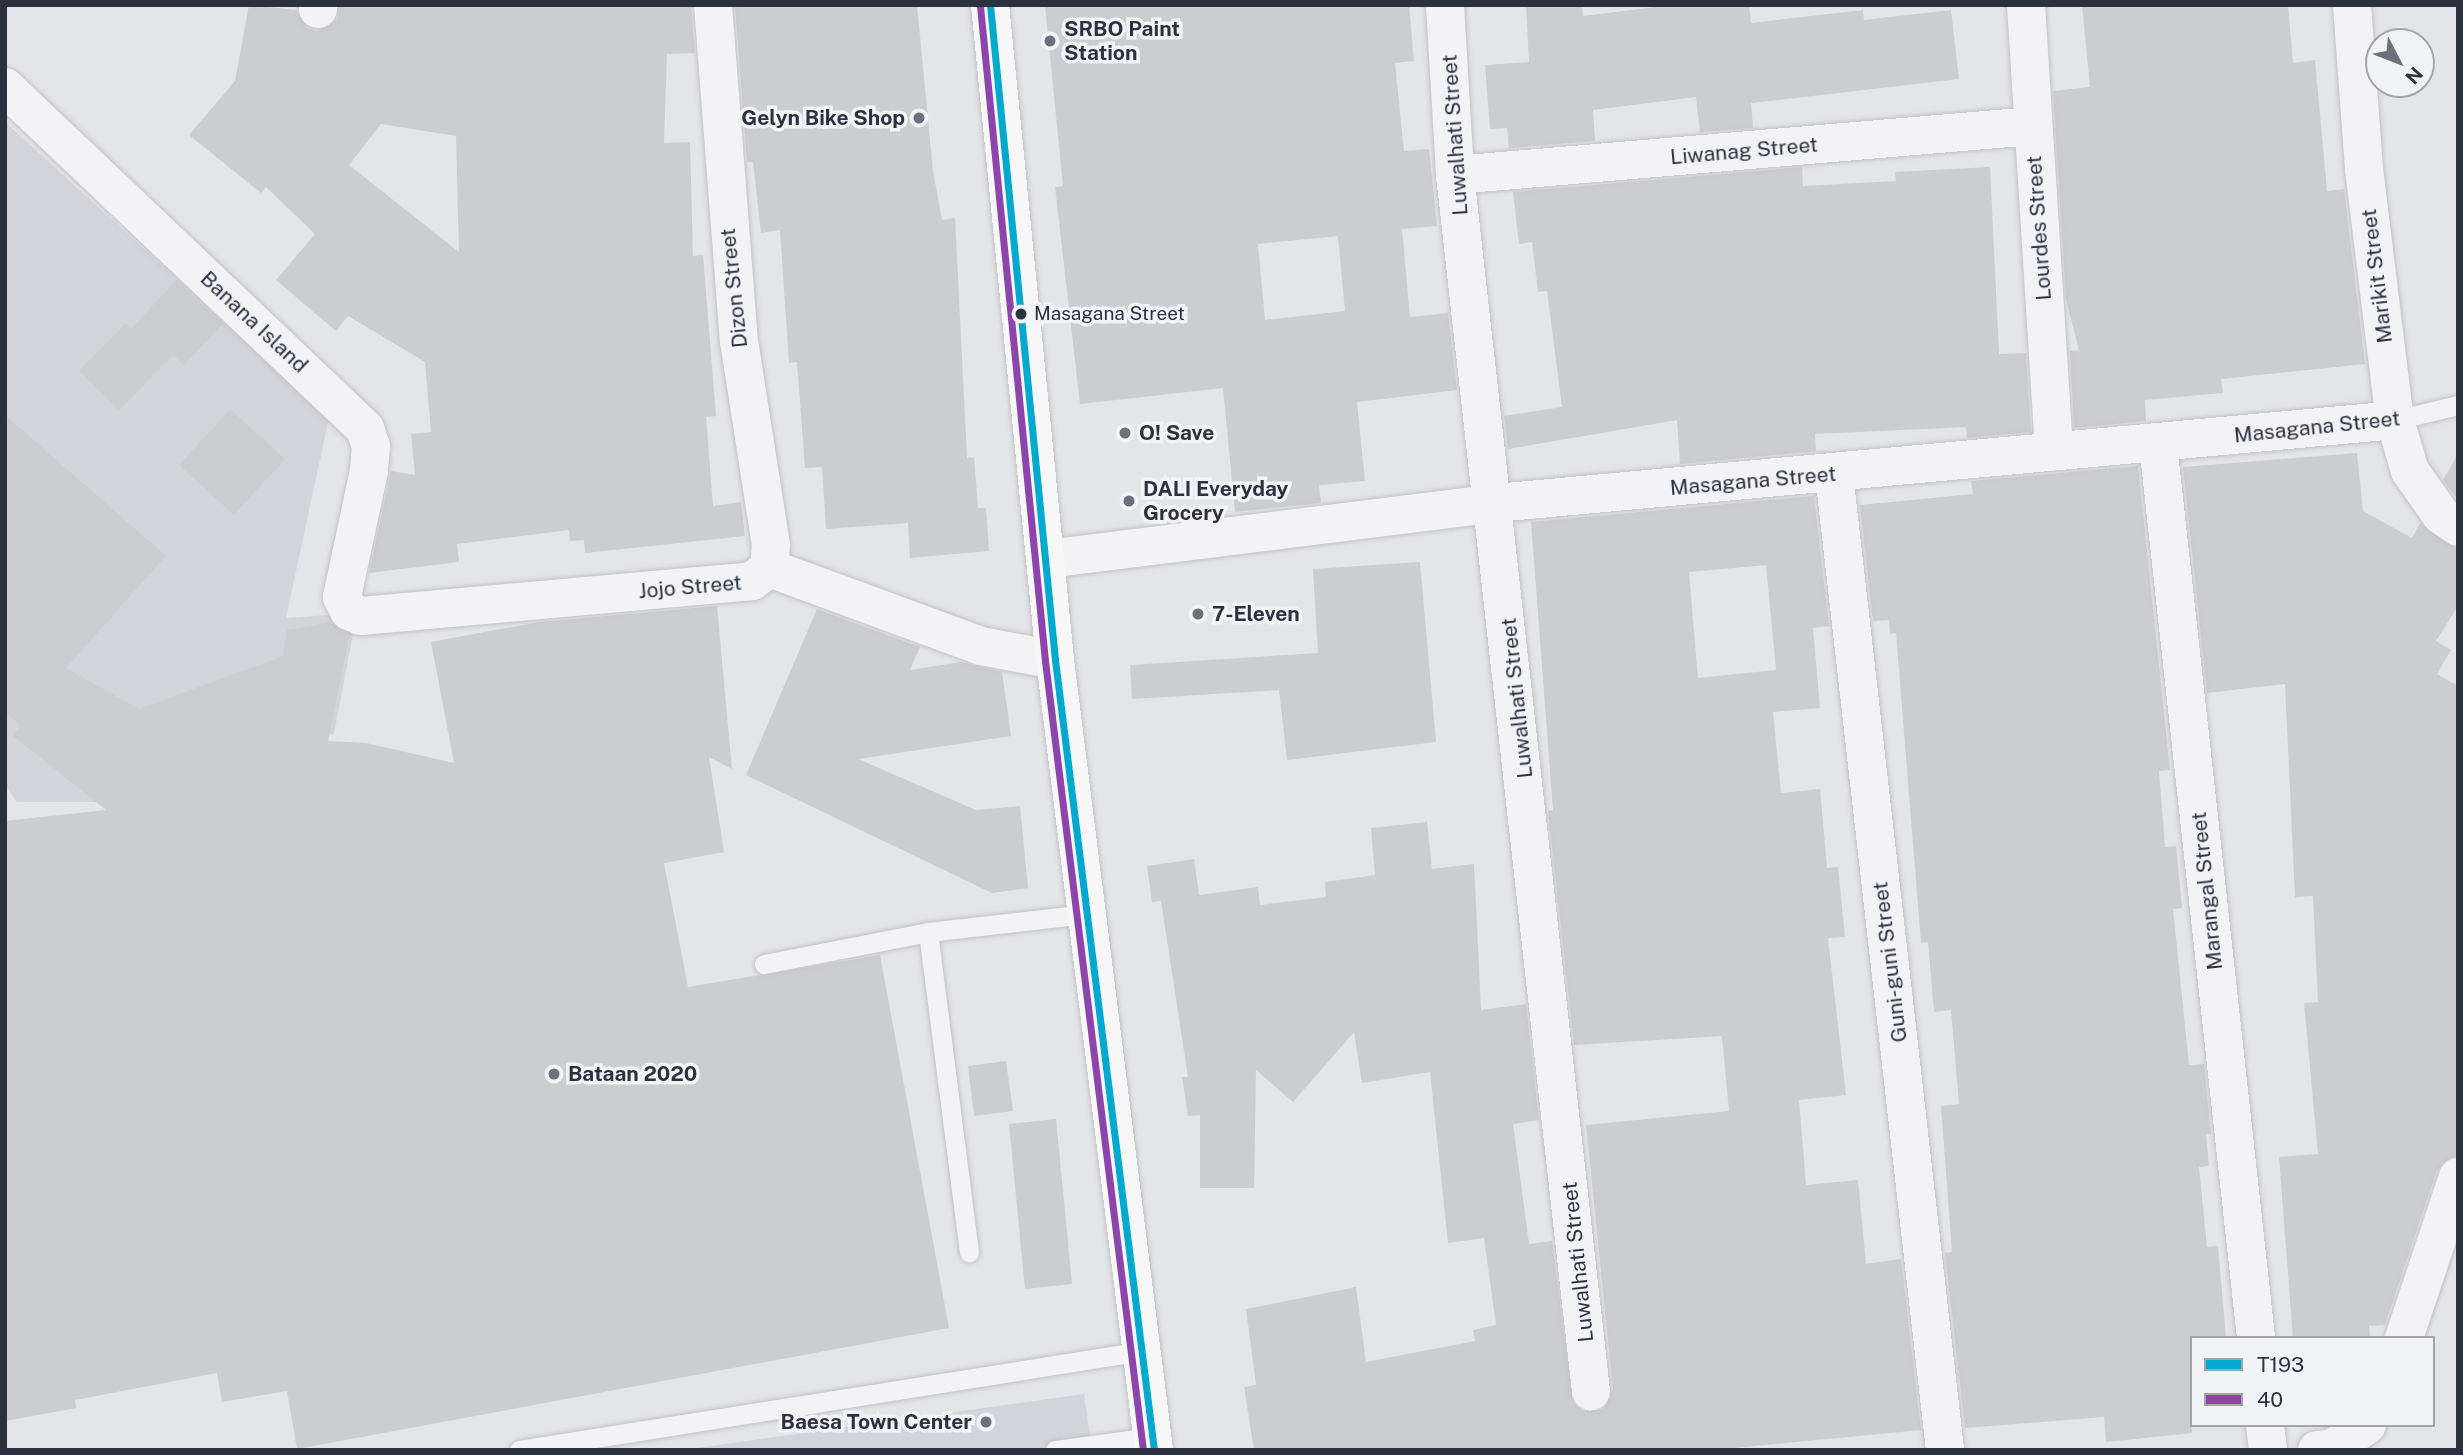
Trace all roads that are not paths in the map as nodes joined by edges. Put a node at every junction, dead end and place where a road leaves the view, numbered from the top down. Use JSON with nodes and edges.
{"nodes":[{"id":1,"x":713,"y":5,"type":"edge"},
{"id":2,"x":990,"y":5,"type":"edge"},
{"id":3,"x":1446,"y":5,"type":"edge"},
{"id":4,"x":2026,"y":5,"type":"edge"},
{"id":5,"x":2352,"y":5,"type":"edge"},
{"id":6,"x":5,"y":87,"type":"edge"},
{"id":7,"x":2033,"y":126,"type":"junction"},
{"id":8,"x":1455,"y":175,"type":"junction"},
{"id":9,"x":2458,"y":405,"type":"edge"},
{"id":10,"x":2395,"y":420,"type":"junction"},
{"id":11,"x":2158,"y":444,"type":"junction"},
{"id":12,"x":2054,"y":451,"type":"junction"},
{"id":13,"x":1834,"y":474,"type":"junction"},
{"id":14,"x":1496,"y":503,"type":"junction"},
{"id":15,"x":2458,"y":527,"type":"edge"},
{"id":16,"x":1047,"y":559,"type":"junction"},
{"id":17,"x":769,"y":568,"type":"junction"},
{"id":18,"x":349,"y":611,"type":"joint"},
{"id":19,"x":1055,"y":660,"type":"junction"},
{"id":20,"x":1085,"y":914,"type":"junction"},
{"id":21,"x":928,"y":932,"type":"junction"},
{"id":22,"x":764,"y":964,"type":"dead end"},
{"id":23,"x":2458,"y":1177,"type":"edge"},
{"id":24,"x":969,"y":1252,"type":"dead end"},
{"id":25,"x":2256,"y":1336,"type":"edge"},
{"id":26,"x":2405,"y":1336,"type":"edge"},
{"id":27,"x":1143,"y":1351,"type":"junction"},
{"id":28,"x":1591,"y":1391,"type":"dead end"},
{"id":29,"x":2265,"y":1427,"type":"edge"},
{"id":30,"x":2364,"y":1427,"type":"edge"},
{"id":31,"x":1153,"y":1443,"type":"edge"},
{"id":32,"x":519,"y":1450,"type":"edge"},
{"id":33,"x":1055,"y":1450,"type":"edge"},
{"id":34,"x":1945,"y":1450,"type":"edge"},
{"id":35,"x":2268,"y":1450,"type":"edge"},
{"id":36,"x":2317,"y":1450,"type":"edge"}],
"edges":[{"from":1,"to":17,"type":"street","name":"Dizon Street"},
{"from":2,"to":16,"type":"main road"},
{"from":3,"to":8,"type":"street","name":"Luwalhati Street"},
{"from":4,"to":7,"type":"street","name":"Lourdes Street"},
{"from":5,"to":10,"type":"street","name":"Marikit Street"},
{"from":6,"to":18,"type":"street","name":"Banana Island"},
{"from":7,"to":8,"type":"street","name":"Liwanag Street"},
{"from":7,"to":12,"type":"street","name":"Lourdes Street"},
{"from":8,"to":14,"type":"street","name":"Luwalhati Street"},
{"from":9,"to":10,"type":"lane","name":"Masagana Street"},
{"from":10,"to":11,"type":"street","name":"Masagana Street"},
{"from":10,"to":15,"type":"street","name":"Marikit Street"},
{"from":11,"to":12,"type":"street","name":"Masagana Street"},
{"from":11,"to":25,"type":"street","name":"Marangal Street"},
{"from":12,"to":13,"type":"street","name":"Masagana Street"},
{"from":13,"to":14,"type":"street","name":"Masagana Street"},
{"from":13,"to":34,"type":"street","name":"Guni-guni Street"},
{"from":14,"to":16,"type":"street","name":"Masagana Street"},
{"from":14,"to":28,"type":"street","name":"Luwalhati Street"},
{"from":16,"to":19,"type":"main road"},
{"from":17,"to":18,"type":"street","name":"Jojo Street"},
{"from":17,"to":19,"type":"street","name":"Jojo Street"},
{"from":19,"to":20,"type":"main road"},
{"from":20,"to":21,"type":"lane"},
{"from":20,"to":27,"type":"main road"},
{"from":21,"to":22,"type":"lane"},
{"from":21,"to":24,"type":"lane"},
{"from":23,"to":26,"type":"street"},
{"from":27,"to":31,"type":"main road"},
{"from":27,"to":32,"type":"lane"},
{"from":29,"to":35,"type":"street"},
{"from":30,"to":36,"type":"street"},
{"from":31,"to":33,"type":"lane"}]}
